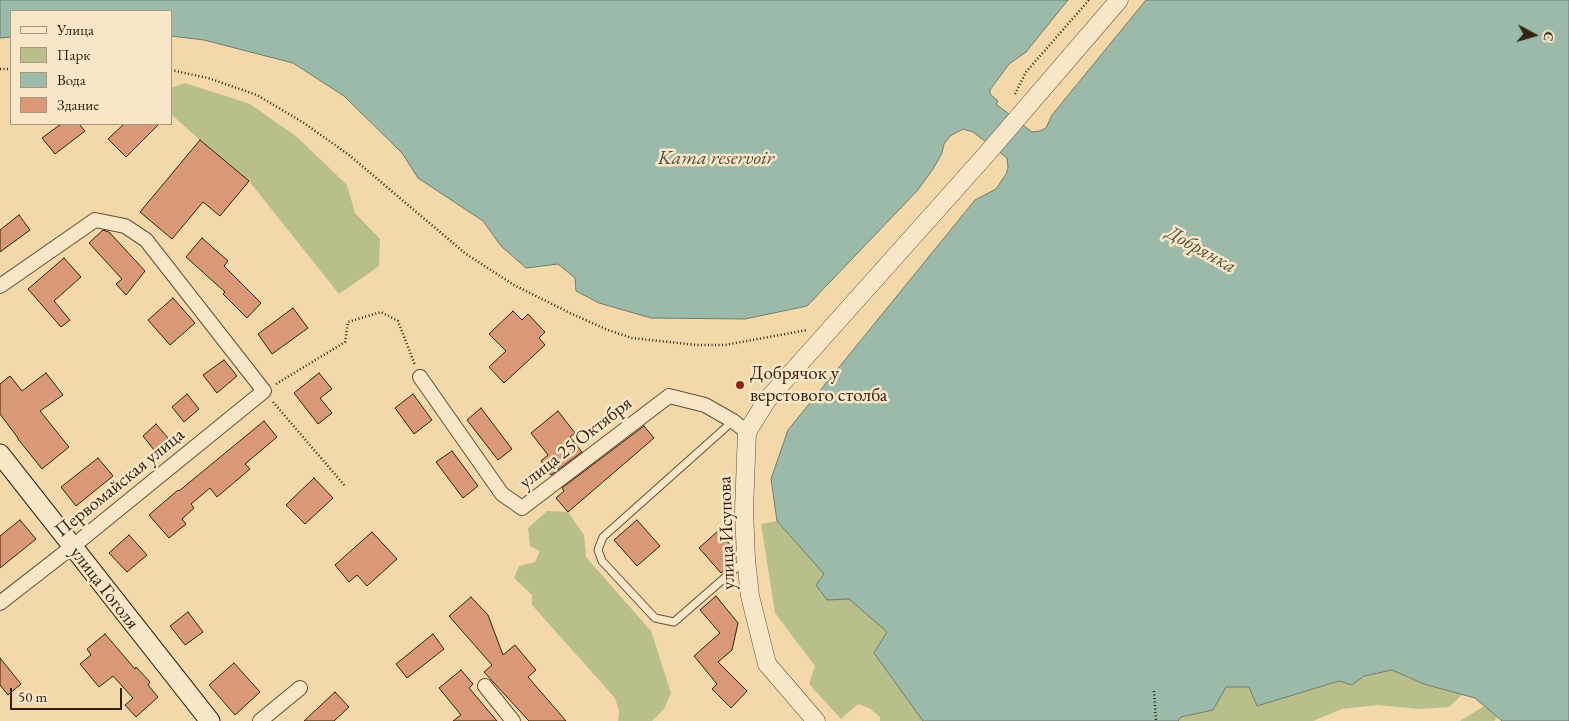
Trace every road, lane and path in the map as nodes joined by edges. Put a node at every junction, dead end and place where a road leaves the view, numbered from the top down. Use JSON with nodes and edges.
{"nodes":[{"id":1,"x":1089,"y":0,"type":"edge"},
{"id":2,"x":1120,"y":0,"type":"edge"},
{"id":3,"x":172,"y":70,"type":"edge"},
{"id":4,"x":1019,"y":104,"type":"junction"},
{"id":5,"x":0,"y":286,"type":"edge"},
{"id":6,"x":813,"y":325,"type":"dead end"},
{"id":7,"x":420,"y":377,"type":"joint"},
{"id":8,"x":264,"y":391,"type":"junction"},
{"id":9,"x":732,"y":421,"type":"junction"},
{"id":10,"x":747,"y":432,"type":"junction"},
{"id":11,"x":0,"y":454,"type":"edge"},
{"id":12,"x":345,"y":486,"type":"dead end"},
{"id":13,"x":72,"y":547,"type":"junction"},
{"id":14,"x":746,"y":560,"type":"junction"},
{"id":15,"x":0,"y":603,"type":"edge"},
{"id":16,"x":485,"y":686,"type":"dead end"},
{"id":17,"x":300,"y":688,"type":"dead end"},
{"id":18,"x":1154,"y":691,"type":"dead end"},
{"id":19,"x":210,"y":721,"type":"edge"},
{"id":20,"x":260,"y":721,"type":"edge"},
{"id":21,"x":512,"y":721,"type":"edge"},
{"id":22,"x":816,"y":721,"type":"edge"},
{"id":23,"x":1156,"y":721,"type":"edge"}],
"edges":[{"from":1,"to":4,"type":"path"},
{"from":2,"to":4,"type":"street","name":"улица Исупова"},
{"from":3,"to":6,"type":"path"},
{"from":4,"to":10,"type":"street","name":"улица Исупова"},
{"from":5,"to":8,"type":"street"},
{"from":7,"to":8,"type":"path"},
{"from":7,"to":9,"type":"street","name":"улица 25 Октября"},
{"from":8,"to":12,"type":"path"},
{"from":8,"to":13,"type":"street","name":"Первомайская улица"},
{"from":9,"to":10,"type":"street","name":"улица 25 Октября"},
{"from":9,"to":14,"type":"lane"},
{"from":10,"to":14,"type":"street","name":"улица Исупова"},
{"from":11,"to":13,"type":"main road","name":"улица Гоголя"},
{"from":13,"to":15,"type":"street","name":"Первомайская улица"},
{"from":13,"to":19,"type":"main road","name":"улица Гоголя"},
{"from":14,"to":22,"type":"street","name":"улица Исупова"},
{"from":16,"to":21,"type":"street"},
{"from":17,"to":20,"type":"street"},
{"from":18,"to":23,"type":"path"}]}
